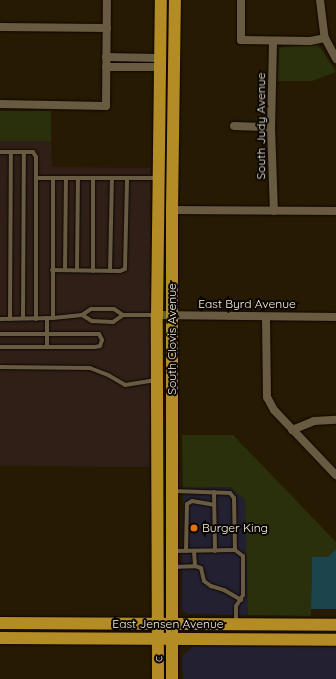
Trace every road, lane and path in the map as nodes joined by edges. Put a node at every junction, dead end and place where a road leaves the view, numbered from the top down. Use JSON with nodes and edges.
{"nodes":[{"id":1,"x":107,"y":0,"type":"edge"},
{"id":2,"x":161,"y":0,"type":"edge"},
{"id":3,"x":175,"y":0,"type":"edge"},
{"id":4,"x":241,"y":0,"type":"edge"},
{"id":5,"x":320,"y":0,"type":"edge"},
{"id":6,"x":0,"y":27,"type":"edge"},
{"id":7,"x":107,"y":28,"type":"junction"},
{"id":8,"x":325,"y":38,"type":"junction"},
{"id":9,"x":273,"y":42,"type":"junction"},
{"id":10,"x":106,"y":57,"type":"junction"},
{"id":11,"x":336,"y":59,"type":"edge"},
{"id":12,"x":160,"y":62,"type":"junction"},
{"id":13,"x":106,"y":67,"type":"junction"},
{"id":14,"x":0,"y":104,"type":"edge"},
{"id":15,"x":234,"y":126,"type":"dead end"},
{"id":16,"x":270,"y":127,"type":"junction"},
{"id":17,"x":159,"y":148,"type":"junction"},
{"id":18,"x":0,"y":152,"type":"edge"},
{"id":19,"x":12,"y":152,"type":"junction"},
{"id":20,"x":24,"y":152,"type":"junction"},
{"id":21,"x":36,"y":178,"type":"junction"},
{"id":22,"x":53,"y":178,"type":"junction"},
{"id":23,"x":66,"y":178,"type":"junction"},
{"id":24,"x":78,"y":178,"type":"junction"},
{"id":25,"x":93,"y":178,"type":"junction"},
{"id":26,"x":112,"y":178,"type":"junction"},
{"id":27,"x":127,"y":178,"type":"junction"},
{"id":28,"x":158,"y":178,"type":"junction"},
{"id":29,"x":172,"y":210,"type":"junction"},
{"id":30,"x":274,"y":211,"type":"junction"},
{"id":31,"x":336,"y":211,"type":"edge"},
{"id":32,"x":52,"y":270,"type":"junction"},
{"id":33,"x":65,"y":270,"type":"junction"},
{"id":34,"x":76,"y":270,"type":"junction"},
{"id":35,"x":92,"y":270,"type":"junction"},
{"id":36,"x":110,"y":271,"type":"junction"},
{"id":37,"x":82,"y":315,"type":"junction"},
{"id":38,"x":124,"y":316,"type":"junction"},
{"id":39,"x":157,"y":316,"type":"junction"},
{"id":40,"x":172,"y":316,"type":"junction"},
{"id":41,"x":266,"y":317,"type":"junction"},
{"id":42,"x":336,"y":317,"type":"edge"},
{"id":43,"x":22,"y":318,"type":"junction"},
{"id":44,"x":48,"y":318,"type":"junction"},
{"id":45,"x":53,"y":318,"type":"junction"},
{"id":46,"x":0,"y":319,"type":"edge"},
{"id":47,"x":10,"y":319,"type":"junction"},
{"id":48,"x":36,"y":319,"type":"junction"},
{"id":49,"x":0,"y":334,"type":"edge"},
{"id":50,"x":47,"y":334,"type":"junction"},
{"id":51,"x":0,"y":347,"type":"edge"},
{"id":52,"x":47,"y":347,"type":"junction"},
{"id":53,"x":0,"y":367,"type":"edge"},
{"id":54,"x":157,"y":379,"type":"junction"},
{"id":55,"x":336,"y":420,"type":"edge"},
{"id":56,"x":292,"y":430,"type":"junction"},
{"id":57,"x":336,"y":475,"type":"edge"},
{"id":58,"x":172,"y":491,"type":"junction"},
{"id":59,"x":214,"y":492,"type":"junction"},
{"id":60,"x":214,"y":505,"type":"junction"},
{"id":61,"x":234,"y":550,"type":"junction"},
{"id":62,"x":172,"y":551,"type":"junction"},
{"id":63,"x":186,"y":551,"type":"junction"},
{"id":64,"x":194,"y":551,"type":"junction"},
{"id":65,"x":215,"y":551,"type":"junction"},
{"id":66,"x":195,"y":566,"type":"junction"},
{"id":67,"x":172,"y":567,"type":"junction"},
{"id":68,"x":240,"y":600,"type":"junction"},
{"id":69,"x":0,"y":623,"type":"edge"},
{"id":70,"x":157,"y":624,"type":"junction"},
{"id":71,"x":172,"y":624,"type":"junction"},
{"id":72,"x":236,"y":624,"type":"junction"},
{"id":73,"x":336,"y":625,"type":"edge"},
{"id":74,"x":0,"y":638,"type":"edge"},
{"id":75,"x":157,"y":639,"type":"junction"},
{"id":76,"x":172,"y":640,"type":"junction"},
{"id":77,"x":336,"y":640,"type":"edge"},
{"id":78,"x":158,"y":679,"type":"edge"},
{"id":79,"x":172,"y":679,"type":"edge"}],
"edges":[{"from":1,"to":7,"type":"street"},
{"from":2,"to":12,"type":"main road","name":"South Clovis Avenue"},
{"from":3,"to":29,"type":"main road","name":"South Clovis Avenue"},
{"from":4,"to":9,"type":"street"},
{"from":5,"to":8,"type":"street"},
{"from":6,"to":7,"type":"street"},
{"from":7,"to":10,"type":"street"},
{"from":8,"to":9,"type":"street"},
{"from":8,"to":11,"type":"street"},
{"from":9,"to":16,"type":"street","name":"South Judy Avenue"},
{"from":10,"to":12,"type":"street"},
{"from":10,"to":13,"type":"street"},
{"from":12,"to":13,"type":"street"},
{"from":12,"to":17,"type":"main road","name":"South Clovis Avenue"},
{"from":13,"to":14,"type":"street"},
{"from":15,"to":16,"type":"street"},
{"from":16,"to":30,"type":"street","name":"South Judy Avenue"},
{"from":17,"to":28,"type":"main road","name":"South Clovis Avenue"},
{"from":17,"to":29,"type":"main road"},
{"from":18,"to":19,"type":"lane"},
{"from":19,"to":20,"type":"lane"},
{"from":19,"to":47,"type":"lane"},
{"from":20,"to":21,"type":"lane"},
{"from":20,"to":43,"type":"lane"},
{"from":21,"to":22,"type":"lane"},
{"from":21,"to":48,"type":"lane"},
{"from":22,"to":23,"type":"lane"},
{"from":22,"to":32,"type":"lane"},
{"from":23,"to":24,"type":"lane"},
{"from":23,"to":33,"type":"lane"},
{"from":24,"to":25,"type":"lane"},
{"from":24,"to":34,"type":"lane"},
{"from":25,"to":26,"type":"lane"},
{"from":25,"to":35,"type":"lane"},
{"from":26,"to":27,"type":"lane"},
{"from":26,"to":36,"type":"lane"},
{"from":27,"to":28,"type":"lane"},
{"from":27,"to":36,"type":"lane"},
{"from":28,"to":39,"type":"main road","name":"South Clovis Avenue"},
{"from":29,"to":30,"type":"street"},
{"from":29,"to":40,"type":"main road","name":"South Clovis Avenue"},
{"from":30,"to":31,"type":"street"},
{"from":32,"to":33,"type":"lane"},
{"from":32,"to":45,"type":"lane"},
{"from":33,"to":34,"type":"lane"},
{"from":34,"to":35,"type":"lane"},
{"from":35,"to":36,"type":"lane"},
{"from":37,"to":38,"type":"lane"},
{"from":37,"to":38,"type":"lane"},
{"from":37,"to":45,"type":"lane"},
{"from":38,"to":39,"type":"lane"},
{"from":39,"to":40,"type":"street","name":"East Byrd Avenue"},
{"from":39,"to":54,"type":"main road","name":"South Clovis Avenue"},
{"from":40,"to":41,"type":"street","name":"East Byrd Avenue"},
{"from":40,"to":58,"type":"main road","name":"South Clovis Avenue"},
{"from":41,"to":42,"type":"street","name":"East Byrd Avenue"},
{"from":41,"to":56,"type":"street"},
{"from":43,"to":47,"type":"lane"},
{"from":43,"to":48,"type":"lane"},
{"from":44,"to":45,"type":"lane"},
{"from":44,"to":48,"type":"lane"},
{"from":44,"to":50,"type":"lane"},
{"from":46,"to":47,"type":"lane"},
{"from":49,"to":50,"type":"lane"},
{"from":50,"to":52,"type":"lane"},
{"from":50,"to":52,"type":"lane"},
{"from":51,"to":52,"type":"lane"},
{"from":53,"to":54,"type":"lane"},
{"from":54,"to":70,"type":"main road","name":"South Clovis Avenue"},
{"from":55,"to":56,"type":"street"},
{"from":56,"to":57,"type":"street"},
{"from":58,"to":59,"type":"lane"},
{"from":58,"to":62,"type":"main road","name":"South Clovis Avenue"},
{"from":59,"to":60,"type":"lane"},
{"from":59,"to":61,"type":"lane"},
{"from":60,"to":63,"type":"lane"},
{"from":60,"to":65,"type":"lane"},
{"from":61,"to":65,"type":"lane"},
{"from":61,"to":68,"type":"lane"},
{"from":62,"to":63,"type":"lane"},
{"from":62,"to":67,"type":"main road","name":"South Clovis Avenue"},
{"from":63,"to":64,"type":"lane"},
{"from":64,"to":65,"type":"lane"},
{"from":64,"to":66,"type":"lane"},
{"from":66,"to":67,"type":"lane"},
{"from":66,"to":68,"type":"lane"},
{"from":67,"to":71,"type":"main road","name":"South Clovis Avenue"},
{"from":68,"to":72,"type":"lane"},
{"from":69,"to":70,"type":"main road","name":"East Jensen Avenue"},
{"from":70,"to":71,"type":"main road","name":"East Jensen Avenue"},
{"from":70,"to":75,"type":"main road","name":"South Clovis Avenue"},
{"from":71,"to":72,"type":"main road","name":"East Jensen Avenue"},
{"from":71,"to":76,"type":"main road","name":"South Clovis Avenue"},
{"from":72,"to":73,"type":"main road","name":"East Jensen Avenue"},
{"from":74,"to":75,"type":"main road","name":"East Jensen Avenue"},
{"from":75,"to":76,"type":"main road","name":"East Jensen Avenue"},
{"from":75,"to":78,"type":"main road","name":"c"},
{"from":76,"to":77,"type":"main road","name":"East Jensen Avenue"},
{"from":76,"to":79,"type":"main road","name":"South Clovis Avenue"}]}
